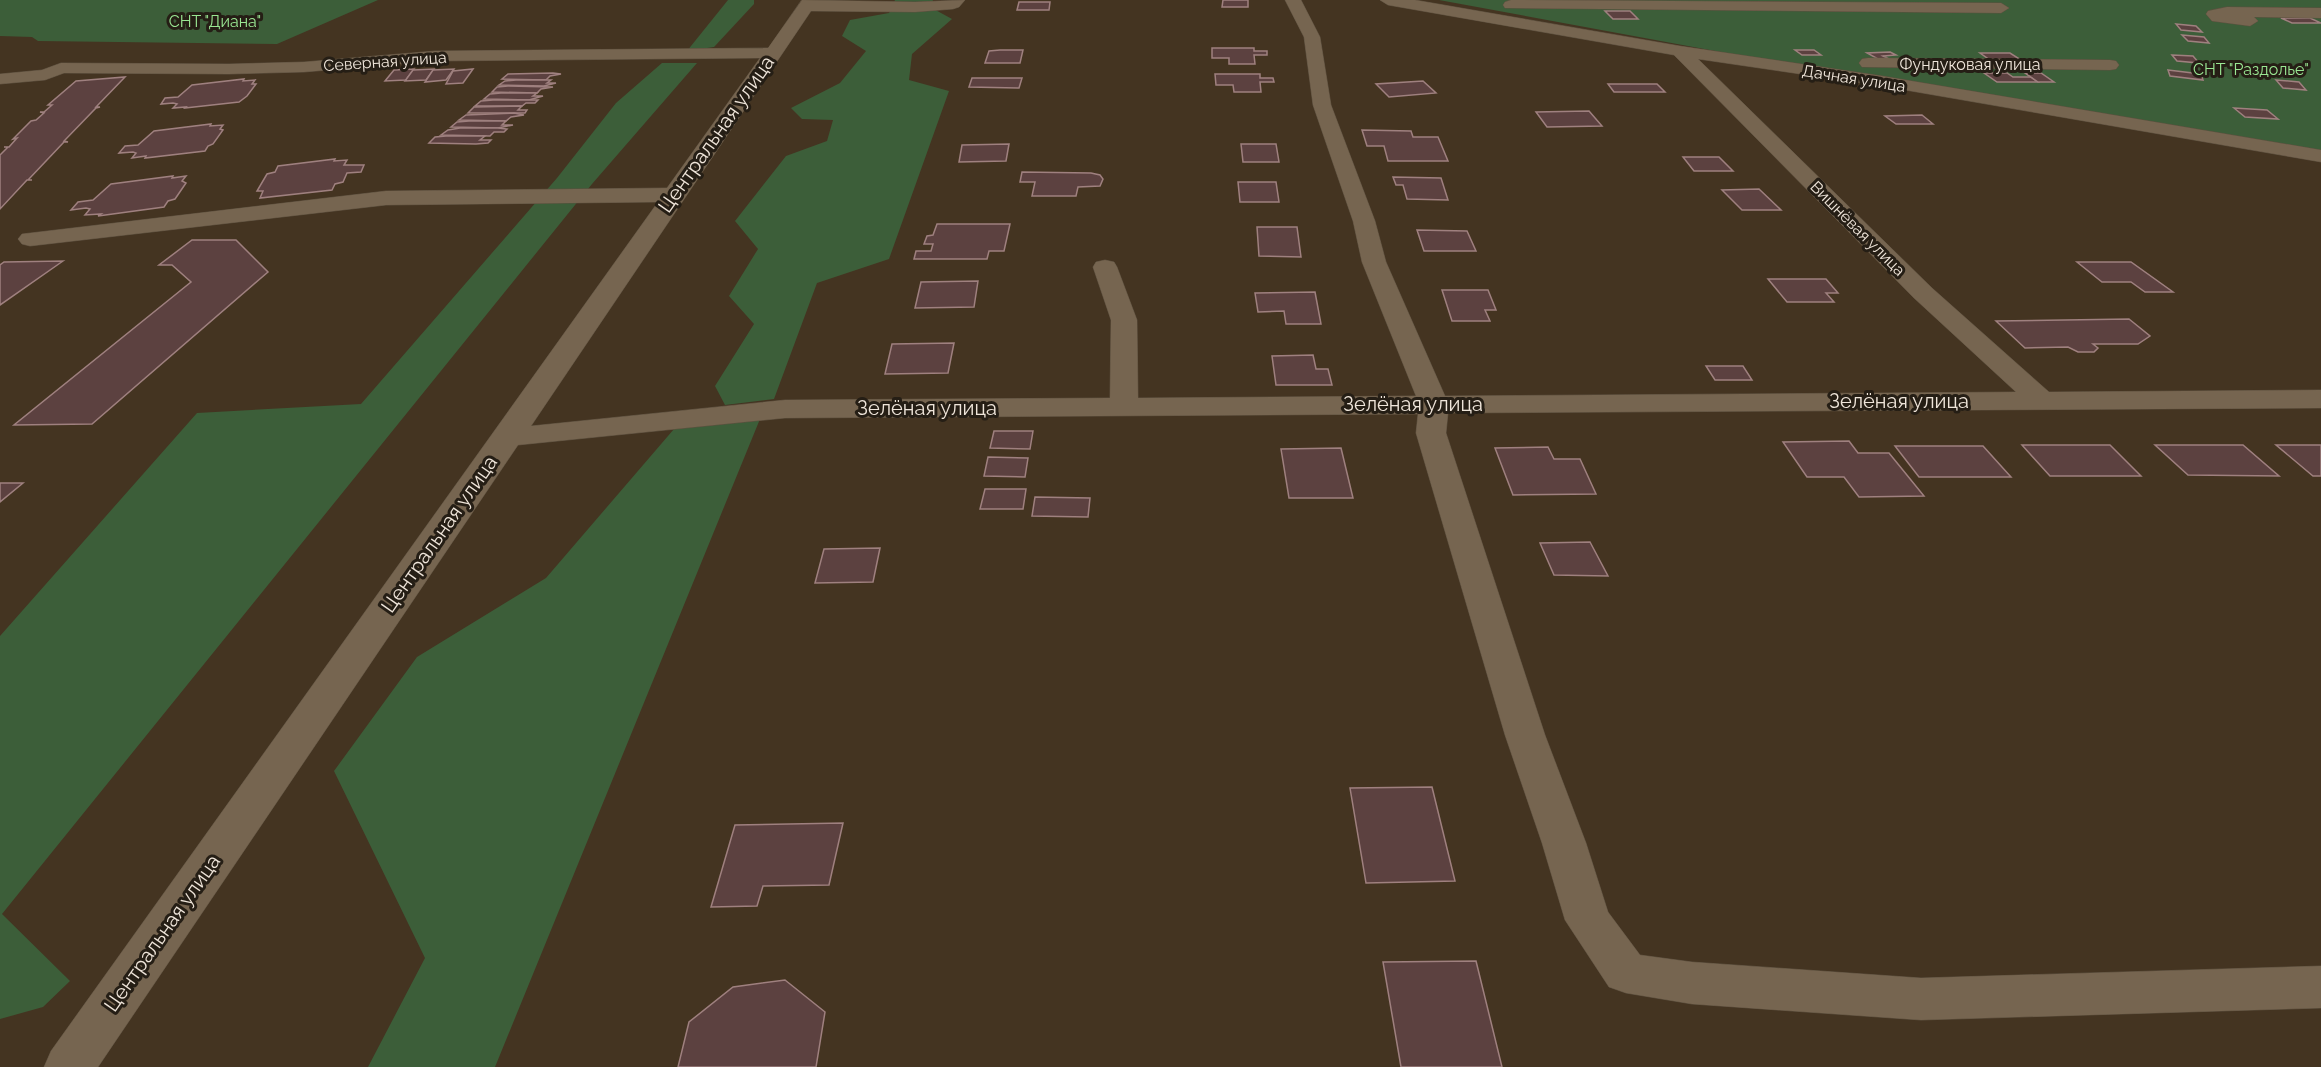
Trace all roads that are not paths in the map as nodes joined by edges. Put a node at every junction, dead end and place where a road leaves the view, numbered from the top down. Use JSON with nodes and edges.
{"nodes":[{"id":1,"x":957,"y":0,"type":"edge"},
{"id":2,"x":1293,"y":0,"type":"edge"},
{"id":3,"x":1388,"y":0,"type":"edge"},
{"id":4,"x":807,"y":3,"type":"edge"},
{"id":5,"x":1411,"y":4,"type":"junction"},
{"id":6,"x":2001,"y":8,"type":"dead end"},
{"id":7,"x":2321,"y":13,"type":"edge"},
{"id":8,"x":2250,"y":21,"type":"dead end"},
{"id":9,"x":1680,"y":51,"type":"junction"},
{"id":10,"x":772,"y":53,"type":"junction"},
{"id":11,"x":1759,"y":63,"type":"junction"},
{"id":12,"x":2110,"y":65,"type":"dead end"},
{"id":13,"x":0,"y":79,"type":"edge"},
{"id":14,"x":2321,"y":156,"type":"edge"},
{"id":15,"x":674,"y":195,"type":"junction"},
{"id":16,"x":30,"y":239,"type":"dead end"},
{"id":17,"x":1105,"y":267,"type":"dead end"},
{"id":18,"x":2321,"y":399,"type":"edge"},
{"id":19,"x":2041,"y":400,"type":"junction"},
{"id":20,"x":1434,"y":404,"type":"junction"},
{"id":21,"x":1124,"y":406,"type":"junction"},
{"id":22,"x":506,"y":437,"type":"junction"},
{"id":23,"x":2321,"y":987,"type":"edge"},
{"id":24,"x":69,"y":1067,"type":"edge"}],
"edges":[{"from":1,"to":4,"type":"street"},
{"from":2,"to":20,"type":"street"},
{"from":3,"to":5,"type":"street","name":"Дачная улица"},
{"from":4,"to":10,"type":"street","name":"Центральная улица"},
{"from":5,"to":6,"type":"street"},
{"from":5,"to":9,"type":"street","name":"Дачная улица"},
{"from":7,"to":8,"type":"street"},
{"from":9,"to":11,"type":"street","name":"Дачная улица"},
{"from":9,"to":19,"type":"street","name":"Вишнёвая улица"},
{"from":10,"to":13,"type":"street","name":"Северная улица"},
{"from":10,"to":15,"type":"street","name":"Центральная улица"},
{"from":11,"to":12,"type":"street","name":"Фундуковая улица"},
{"from":11,"to":14,"type":"street","name":"Дачная улица"},
{"from":15,"to":16,"type":"street"},
{"from":15,"to":22,"type":"street","name":"Центральная улица"},
{"from":17,"to":21,"type":"street"},
{"from":18,"to":19,"type":"street","name":"Зелёная улица"},
{"from":19,"to":20,"type":"street","name":"Зелёная улица"},
{"from":20,"to":21,"type":"street","name":"Зелёная улица"},
{"from":20,"to":23,"type":"street"},
{"from":21,"to":22,"type":"street","name":"Зелёная улица"},
{"from":22,"to":24,"type":"street","name":"Центральная улица"}]}
